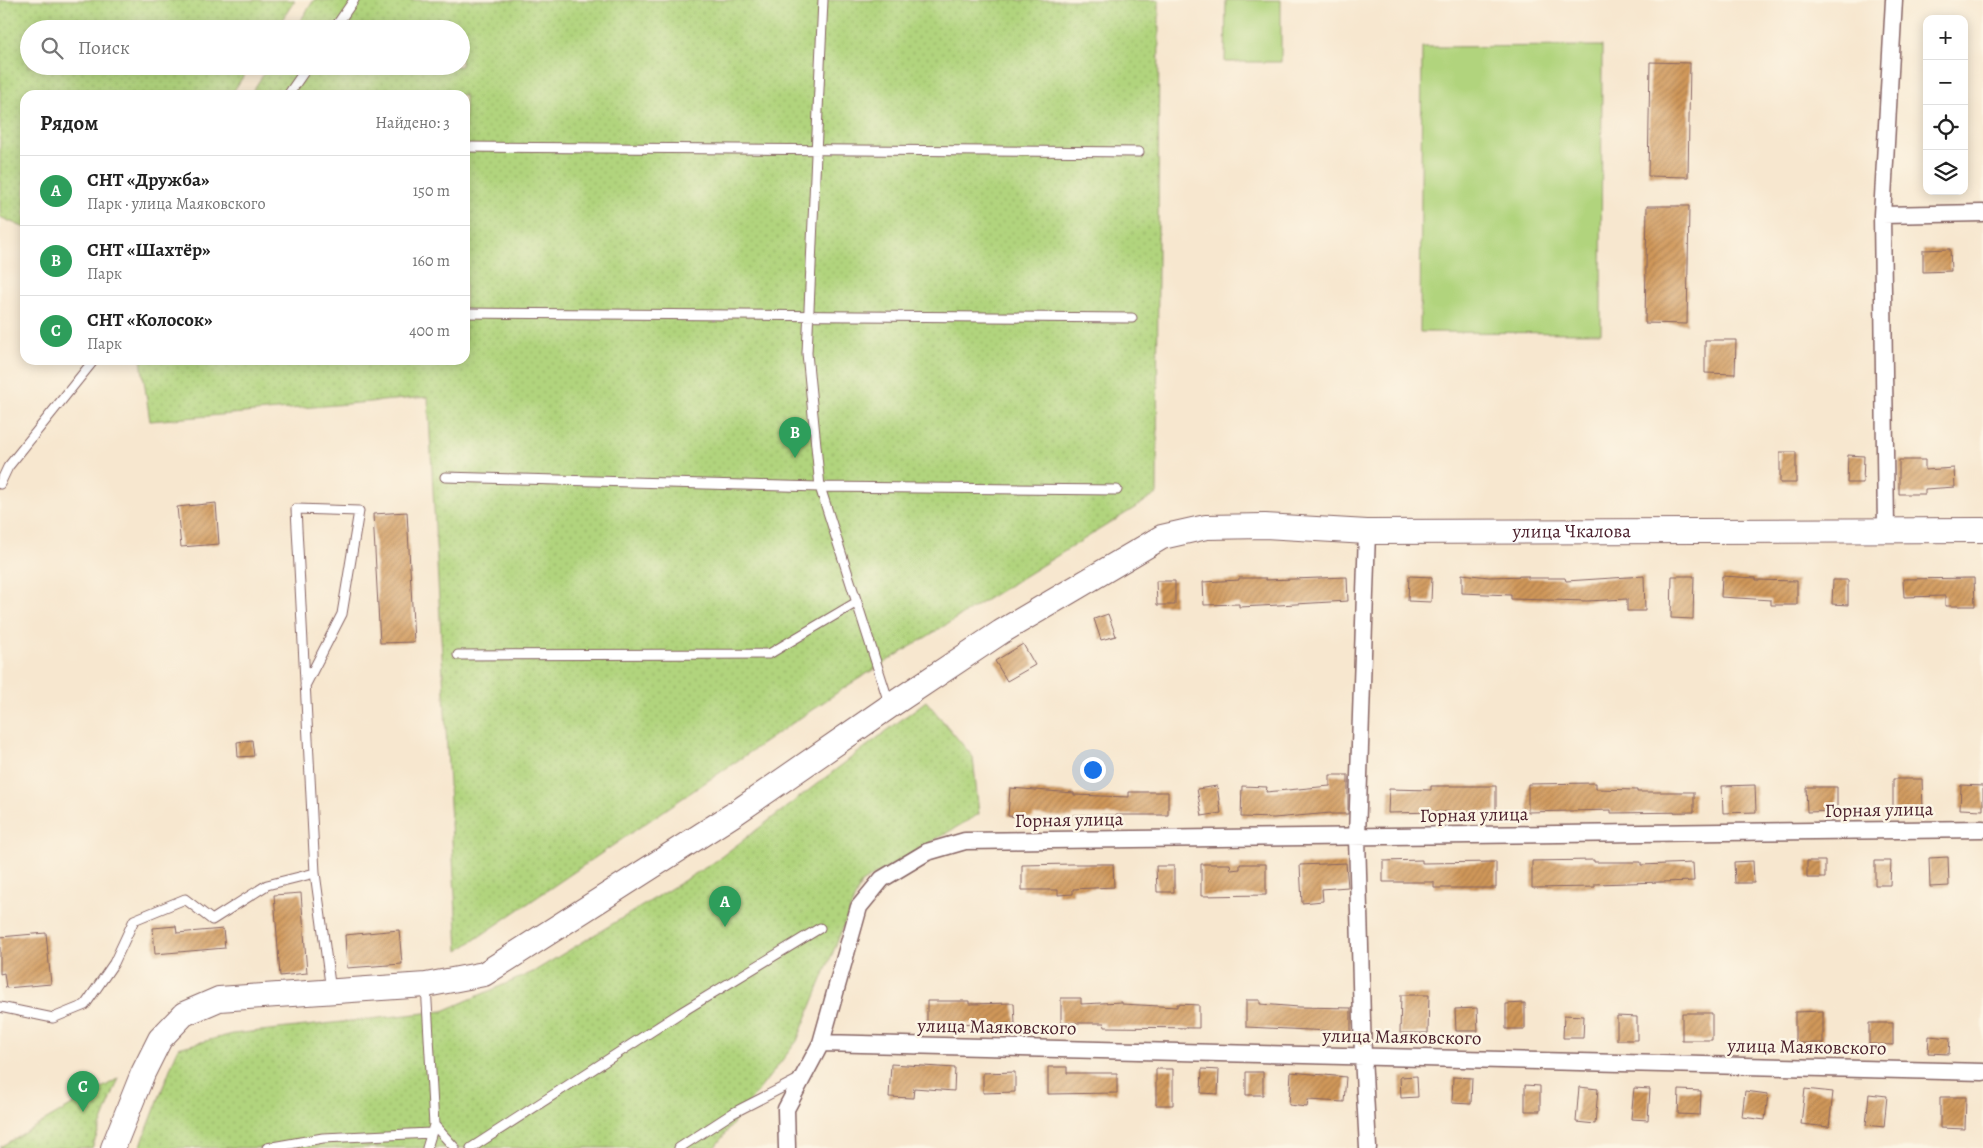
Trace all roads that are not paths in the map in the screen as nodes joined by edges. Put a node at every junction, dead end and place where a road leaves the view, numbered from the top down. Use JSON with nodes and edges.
{"nodes":[{"id":1,"x":354,"y":0,"type":"edge"},
{"id":2,"x":823,"y":0,"type":"edge"},
{"id":3,"x":1894,"y":0,"type":"edge"},
{"id":4,"x":340,"y":20,"type":"edge"},
{"id":5,"x":302,"y":75,"type":"edge"},
{"id":6,"x":291,"y":90,"type":"edge"},
{"id":7,"x":470,"y":147,"type":"edge"},
{"id":8,"x":816,"y":150,"type":"junction"},
{"id":9,"x":1139,"y":152,"type":"dead end"},
{"id":10,"x":1983,"y":213,"type":"edge"},
{"id":11,"x":1882,"y":214,"type":"junction"},
{"id":12,"x":470,"y":313,"type":"edge"},
{"id":13,"x":809,"y":316,"type":"junction"},
{"id":14,"x":1132,"y":318,"type":"dead end"},
{"id":15,"x":90,"y":365,"type":"edge"},
{"id":16,"x":445,"y":477,"type":"dead end"},
{"id":17,"x":0,"y":484,"type":"edge"},
{"id":18,"x":820,"y":487,"type":"junction"},
{"id":19,"x":1117,"y":490,"type":"dead end"},
{"id":20,"x":1886,"y":529,"type":"junction"},
{"id":21,"x":1983,"y":530,"type":"edge"},
{"id":22,"x":1367,"y":532,"type":"junction"},
{"id":23,"x":857,"y":602,"type":"junction"},
{"id":24,"x":458,"y":655,"type":"dead end"},
{"id":25,"x":305,"y":686,"type":"junction"},
{"id":26,"x":890,"y":706,"type":"junction"},
{"id":27,"x":1983,"y":829,"type":"edge"},
{"id":28,"x":1358,"y":837,"type":"junction"},
{"id":29,"x":315,"y":873,"type":"junction"},
{"id":30,"x":820,"y":928,"type":"dead end"},
{"id":31,"x":426,"y":985,"type":"junction"},
{"id":32,"x":331,"y":992,"type":"junction"},
{"id":33,"x":0,"y":1008,"type":"edge"},
{"id":34,"x":820,"y":1043,"type":"junction"},
{"id":35,"x":1363,"y":1056,"type":"junction"},
{"id":36,"x":1983,"y":1072,"type":"edge"},
{"id":37,"x":802,"y":1078,"type":"junction"},
{"id":38,"x":432,"y":1129,"type":"junction"},
{"id":39,"x":113,"y":1148,"type":"edge"},
{"id":40,"x":267,"y":1148,"type":"edge"},
{"id":41,"x":427,"y":1148,"type":"edge"},
{"id":42,"x":455,"y":1148,"type":"edge"},
{"id":43,"x":471,"y":1148,"type":"edge"},
{"id":44,"x":679,"y":1148,"type":"edge"},
{"id":45,"x":786,"y":1148,"type":"edge"},
{"id":46,"x":1368,"y":1148,"type":"edge"}],
"edges":[{"from":1,"to":4,"type":"lane"},
{"from":2,"to":8,"type":"lane"},
{"from":3,"to":11,"type":"street"},
{"from":5,"to":6,"type":"lane"},
{"from":7,"to":8,"type":"lane"},
{"from":8,"to":9,"type":"lane"},
{"from":8,"to":13,"type":"lane"},
{"from":10,"to":11,"type":"street"},
{"from":11,"to":20,"type":"street"},
{"from":12,"to":13,"type":"lane"},
{"from":13,"to":14,"type":"lane"},
{"from":13,"to":18,"type":"lane"},
{"from":15,"to":17,"type":"lane"},
{"from":16,"to":18,"type":"lane"},
{"from":18,"to":19,"type":"lane"},
{"from":18,"to":23,"type":"lane"},
{"from":20,"to":21,"type":"main road","name":"улица Чкалова"},
{"from":20,"to":22,"type":"main road","name":"улица Чкалова"},
{"from":22,"to":26,"type":"main road","name":"улица Чкалова"},
{"from":22,"to":28,"type":"street"},
{"from":23,"to":24,"type":"lane"},
{"from":23,"to":26,"type":"lane"},
{"from":25,"to":25,"type":"lane"},
{"from":25,"to":29,"type":"lane"},
{"from":26,"to":31,"type":"main road","name":"улица Чкалова"},
{"from":27,"to":28,"type":"street","name":"Горная улица"},
{"from":28,"to":34,"type":"street","name":"Горная улица"},
{"from":28,"to":35,"type":"street"},
{"from":29,"to":32,"type":"lane"},
{"from":29,"to":33,"type":"lane"},
{"from":30,"to":43,"type":"lane"},
{"from":31,"to":32,"type":"main road","name":"улица Чкалова"},
{"from":31,"to":38,"type":"lane"},
{"from":32,"to":39,"type":"main road","name":"улица Чкалова"},
{"from":34,"to":35,"type":"street","name":"улица Маяковского"},
{"from":34,"to":37,"type":"street","name":"Горная улица"},
{"from":35,"to":36,"type":"street","name":"улица Маяковского"},
{"from":35,"to":46,"type":"street"},
{"from":37,"to":44,"type":"lane"},
{"from":37,"to":45,"type":"street","name":"Горная улица"},
{"from":38,"to":40,"type":"lane"},
{"from":38,"to":41,"type":"lane"},
{"from":38,"to":42,"type":"lane"}]}
